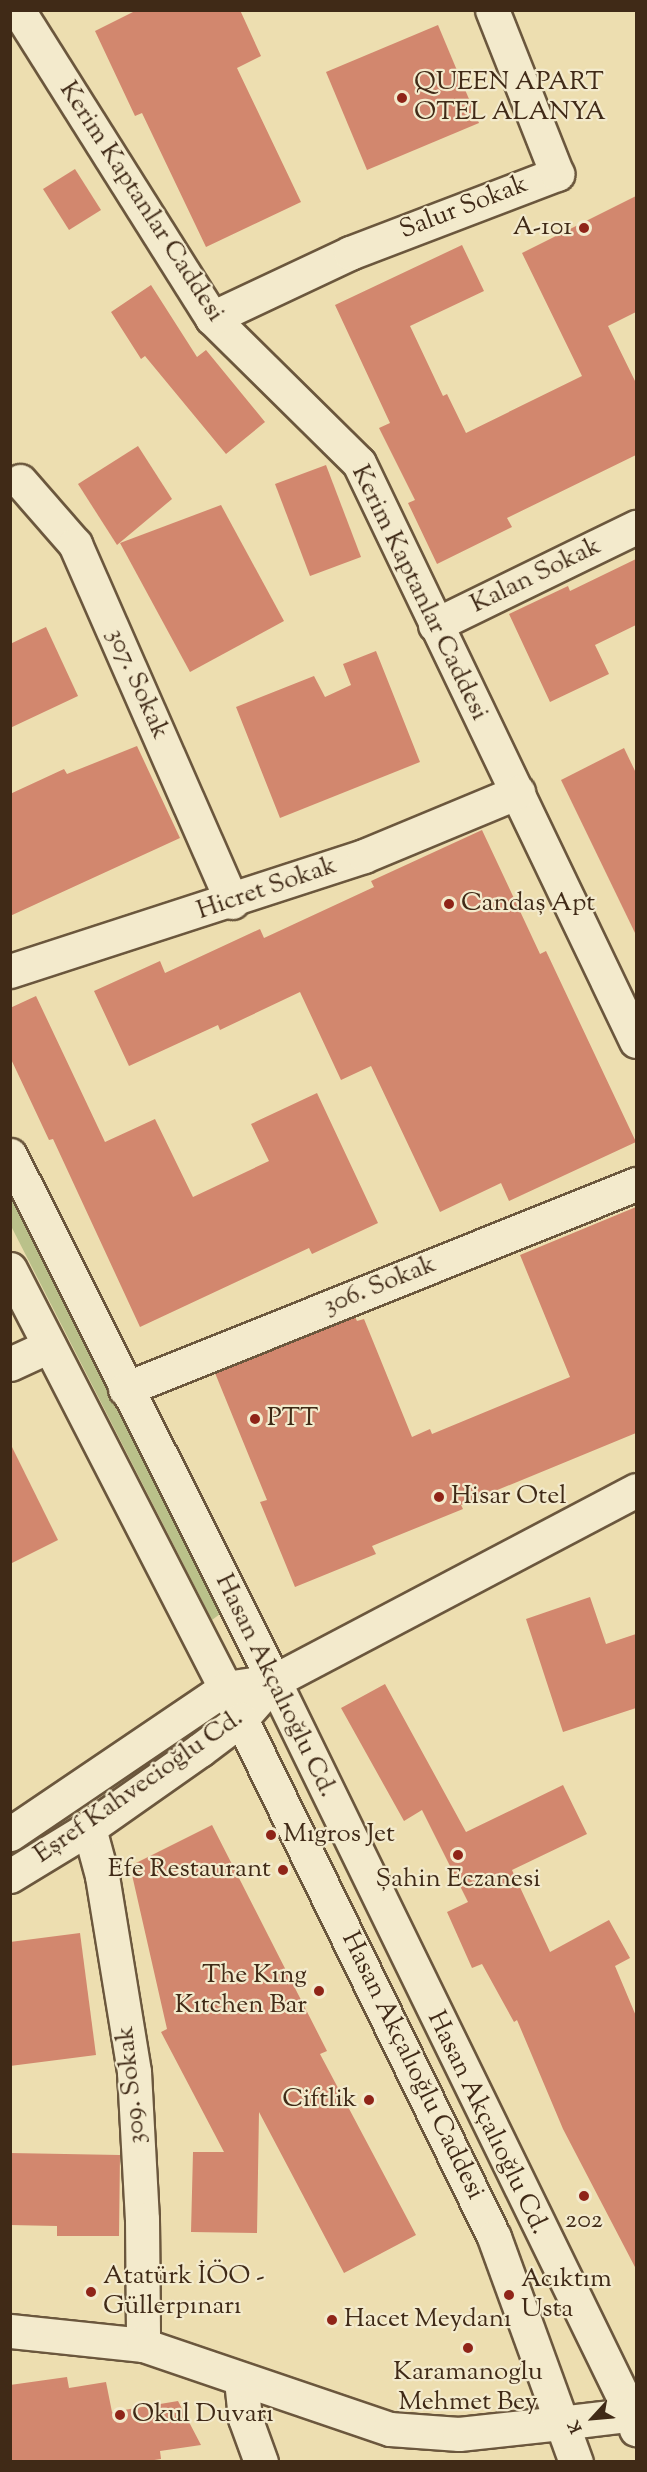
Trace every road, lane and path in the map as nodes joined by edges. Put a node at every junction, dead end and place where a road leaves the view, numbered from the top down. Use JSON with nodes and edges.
{"nodes":[{"id":1,"x":18,"y":10,"type":"edge"},
{"id":2,"x":492,"y":10,"type":"edge"},
{"id":3,"x":212,"y":318,"type":"junction"},
{"id":4,"x":20,"y":481,"type":"dead end"},
{"id":5,"x":636,"y":527,"type":"edge"},
{"id":6,"x":435,"y":624,"type":"junction"},
{"id":7,"x":518,"y":792,"type":"junction"},
{"id":8,"x":232,"y":902,"type":"junction"},
{"id":9,"x":10,"y":970,"type":"edge"},
{"id":10,"x":636,"y":1041,"type":"edge"},
{"id":11,"x":10,"y":1155,"type":"edge"},
{"id":12,"x":636,"y":1184,"type":"edge"},
{"id":13,"x":10,"y":1269,"type":"edge"},
{"id":14,"x":49,"y":1346,"type":"junction"},
{"id":15,"x":10,"y":1364,"type":"edge"},
{"id":16,"x":125,"y":1389,"type":"junction"},
{"id":17,"x":636,"y":1491,"type":"edge"},
{"id":18,"x":274,"y":1681,"type":"junction"},
{"id":19,"x":226,"y":1688,"type":"junction"},
{"id":20,"x":241,"y":1719,"type":"junction"},
{"id":21,"x":89,"y":1828,"type":"junction"},
{"id":22,"x":10,"y":1834,"type":"edge"},
{"id":23,"x":10,"y":1876,"type":"edge"},
{"id":24,"x":10,"y":2331,"type":"edge"},
{"id":25,"x":143,"y":2345,"type":"junction"},
{"id":26,"x":241,"y":2380,"type":"junction"},
{"id":27,"x":635,"y":2419,"type":"edge"},
{"id":28,"x":560,"y":2423,"type":"junction"},
{"id":29,"x":261,"y":2462,"type":"edge"},
{"id":30,"x":576,"y":2462,"type":"edge"}],
"edges":[{"from":1,"to":3,"type":"street","name":"Kerim Kaptanlar Caddesi"},
{"from":2,"to":3,"type":"street","name":"Salur Sokak"},
{"from":3,"to":6,"type":"street","name":"Kerim Kaptanlar Caddesi"},
{"from":4,"to":8,"type":"street","name":"307. Sokak"},
{"from":5,"to":6,"type":"street","name":"Kalan Sokak"},
{"from":6,"to":7,"type":"street","name":"Kerim Kaptanlar Caddesi"},
{"from":7,"to":8,"type":"street","name":"Hicret Sokak"},
{"from":7,"to":10,"type":"street","name":"Kerim Kaptanlar Caddesi"},
{"from":8,"to":9,"type":"street","name":"Hicret Sokak"},
{"from":11,"to":16,"type":"street","name":"Hasan Akçalıoğlu Cd."},
{"from":12,"to":16,"type":"street","name":"306. Sokak"},
{"from":13,"to":14,"type":"street","name":"Hasan Akçalıoğlu Cd."},
{"from":14,"to":15,"type":"street"},
{"from":14,"to":19,"type":"street","name":"Hasan Akçalıoğlu Cd."},
{"from":16,"to":18,"type":"street","name":"Hasan Akçalıoğlu Cd."},
{"from":17,"to":18,"type":"street"},
{"from":18,"to":19,"type":"street","name":"Eşref Kahvecioğlu Cd."},
{"from":18,"to":20,"type":"street","name":"Eşref Kahvecioğlu Cd."},
{"from":18,"to":27,"type":"street","name":"Hasan Akçalıoğlu Cd."},
{"from":19,"to":20,"type":"street","name":"Hasan Akçalıoğlu Cd."},
{"from":19,"to":22,"type":"street","name":"Eşref Kahvecioğlu Cd."},
{"from":20,"to":21,"type":"street","name":"Eşref Kahvecioğlu Cd."},
{"from":20,"to":28,"type":"street","name":"Hasan Akçalıoğlu Caddesi"},
{"from":21,"to":23,"type":"street","name":"Eşref Kahvecioğlu Cd."},
{"from":21,"to":25,"type":"street","name":"309. Sokak"},
{"from":24,"to":25,"type":"street"},
{"from":25,"to":26,"type":"street"},
{"from":26,"to":28,"type":"street"},
{"from":26,"to":29,"type":"street"},
{"from":27,"to":28,"type":"street"},
{"from":28,"to":30,"type":"street","name":"Hasan Akçalıoğlu Caddesi"}]}
